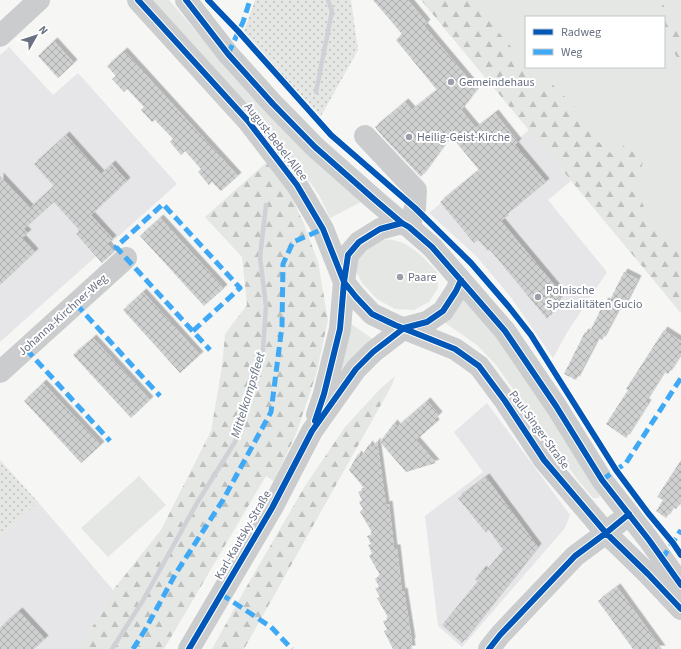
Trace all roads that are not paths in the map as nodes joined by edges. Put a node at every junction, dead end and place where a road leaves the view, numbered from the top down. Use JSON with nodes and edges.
{"nodes":[{"id":1,"x":39,"y":0,"type":"edge"},
{"id":2,"x":138,"y":0,"type":"edge"},
{"id":3,"x":186,"y":0,"type":"edge"},
{"id":4,"x":0,"y":36,"type":"edge"},
{"id":5,"x":365,"y":136,"type":"dead end"},
{"id":6,"x":406,"y":225,"type":"junction"},
{"id":7,"x":432,"y":247,"type":"joint"},
{"id":8,"x":126,"y":258,"type":"dead end"},
{"id":9,"x":461,"y":280,"type":"junction"},
{"id":10,"x":344,"y":282,"type":"junction"},
{"id":11,"x":372,"y":314,"type":"joint"},
{"id":12,"x":404,"y":328,"type":"junction"},
{"id":13,"x":0,"y":372,"type":"edge"},
{"id":14,"x":312,"y":431,"type":"junction"},
{"id":15,"x":628,"y":514,"type":"junction"},
{"id":16,"x":606,"y":533,"type":"junction"},
{"id":17,"x":681,"y":585,"type":"edge"},
{"id":18,"x":681,"y":609,"type":"edge"},
{"id":19,"x":189,"y":649,"type":"edge"},
{"id":20,"x":489,"y":649,"type":"edge"}],
"edges":[{"from":1,"to":4,"type":"street"},
{"from":2,"to":10,"type":"street","name":"August-Bebel-Allee"},
{"from":3,"to":6,"type":"street","name":"August-Bebel-Allee"},
{"from":5,"to":6,"type":"street"},
{"from":6,"to":7,"type":"street","name":"August-Bebel-Allee"},
{"from":6,"to":10,"type":"street","name":"Karl-Kautsky-Straße"},
{"from":7,"to":9,"type":"street","name":"Paul-Singer-Straße"},
{"from":8,"to":13,"type":"street","name":"Johanna-Kirchner-Weg"},
{"from":9,"to":12,"type":"street","name":"Karl-Kautsky-Straße"},
{"from":9,"to":15,"type":"street","name":"Paul-Singer-Straße"},
{"from":10,"to":11,"type":"street","name":"August-Bebel-Allee"},
{"from":10,"to":14,"type":"street","name":"Karl-Kautsky-Straße"},
{"from":11,"to":12,"type":"street","name":"Paul-Singer-Straße"},
{"from":12,"to":14,"type":"street","name":"Karl-Kautsky-Straße"},
{"from":12,"to":16,"type":"street","name":"Paul-Singer-Straße"},
{"from":14,"to":19,"type":"street","name":"Karl-Kautsky-Straße"},
{"from":15,"to":16,"type":"street"},
{"from":15,"to":17,"type":"street","name":"Paul-Singer-Straße"},
{"from":16,"to":18,"type":"street","name":"Paul-Singer-Straße"},
{"from":16,"to":20,"type":"street"}]}
